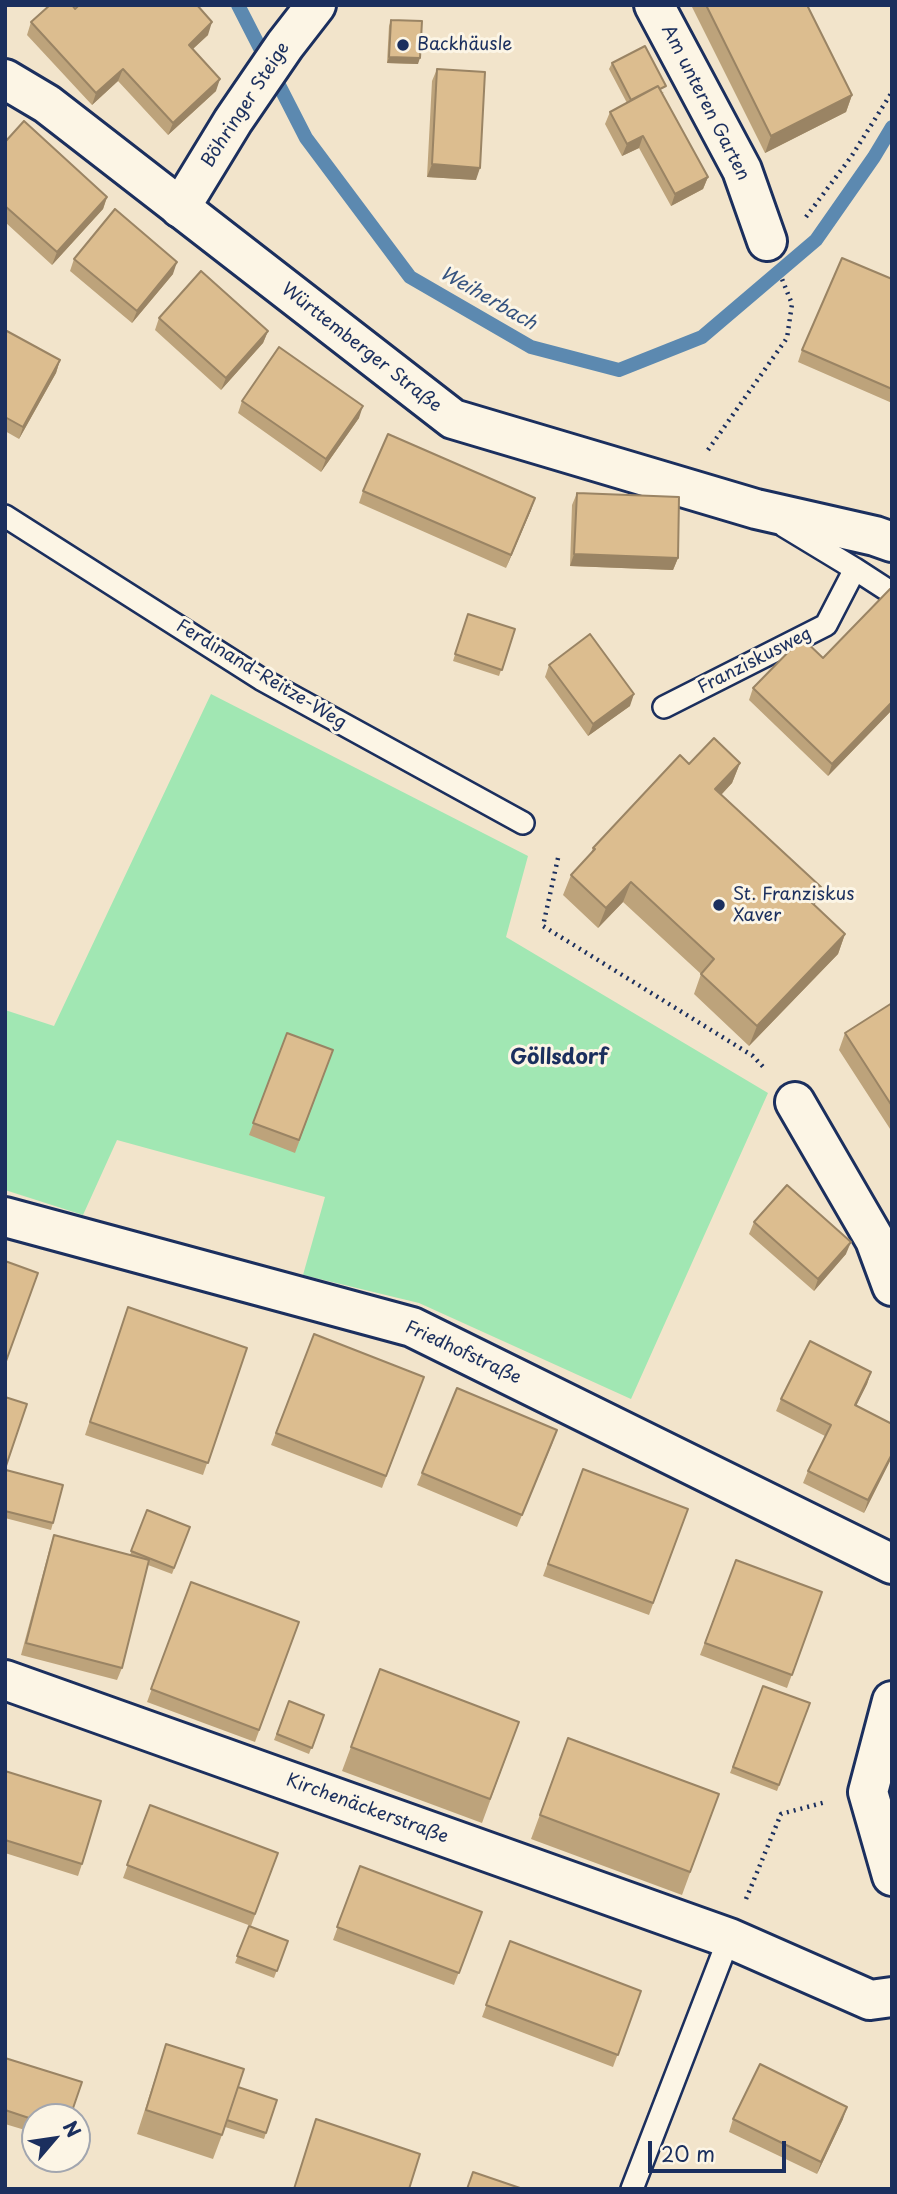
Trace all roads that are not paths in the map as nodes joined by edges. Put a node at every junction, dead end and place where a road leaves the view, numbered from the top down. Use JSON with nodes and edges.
{"nodes":[{"id":1,"x":316,"y":5,"type":"edge"},
{"id":2,"x":654,"y":5,"type":"edge"},
{"id":3,"x":5,"y":79,"type":"edge"},
{"id":4,"x":180,"y":208,"type":"junction"},
{"id":5,"x":767,"y":241,"type":"road end"},
{"id":6,"x":756,"y":509,"type":"junction"},
{"id":7,"x":5,"y":516,"type":"edge"},
{"id":8,"x":892,"y":542,"type":"edge"},
{"id":9,"x":855,"y":569,"type":"junction"},
{"id":10,"x":892,"y":593,"type":"edge"},
{"id":11,"x":664,"y":707,"type":"dead end"},
{"id":12,"x":523,"y":823,"type":"dead end"},
{"id":13,"x":794,"y":1102,"type":"road end"},
{"id":14,"x":5,"y":1217,"type":"edge"},
{"id":15,"x":892,"y":1286,"type":"edge"},
{"id":16,"x":892,"y":1564,"type":"edge"},
{"id":17,"x":5,"y":1680,"type":"edge"},
{"id":18,"x":892,"y":1701,"type":"edge"},
{"id":19,"x":892,"y":1875,"type":"edge"},
{"id":20,"x":729,"y":1938,"type":"junction"},
{"id":21,"x":892,"y":1997,"type":"edge"},
{"id":22,"x":632,"y":2189,"type":"edge"}],
"edges":[{"from":1,"to":4,"type":"street","name":"Böhringer Steige"},
{"from":2,"to":5,"type":"street","name":"Am unteren Garten"},
{"from":3,"to":4,"type":"street","name":"Württemberger Straße"},
{"from":4,"to":6,"type":"street","name":"Württemberger Straße"},
{"from":6,"to":8,"type":"street","name":"Württemberger Straße"},
{"from":6,"to":9,"type":"lane"},
{"from":7,"to":12,"type":"lane","name":"Ferdinand-Reitze-Weg"},
{"from":9,"to":10,"type":"lane"},
{"from":9,"to":11,"type":"lane","name":"Franziskusweg"},
{"from":13,"to":15,"type":"street"},
{"from":14,"to":16,"type":"street","name":"Friedhofstraße"},
{"from":17,"to":20,"type":"street","name":"Kirchenäckerstraße"},
{"from":18,"to":19,"type":"street"},
{"from":20,"to":21,"type":"street","name":"Kirchenäckerstraße"},
{"from":20,"to":22,"type":"lane"}]}
